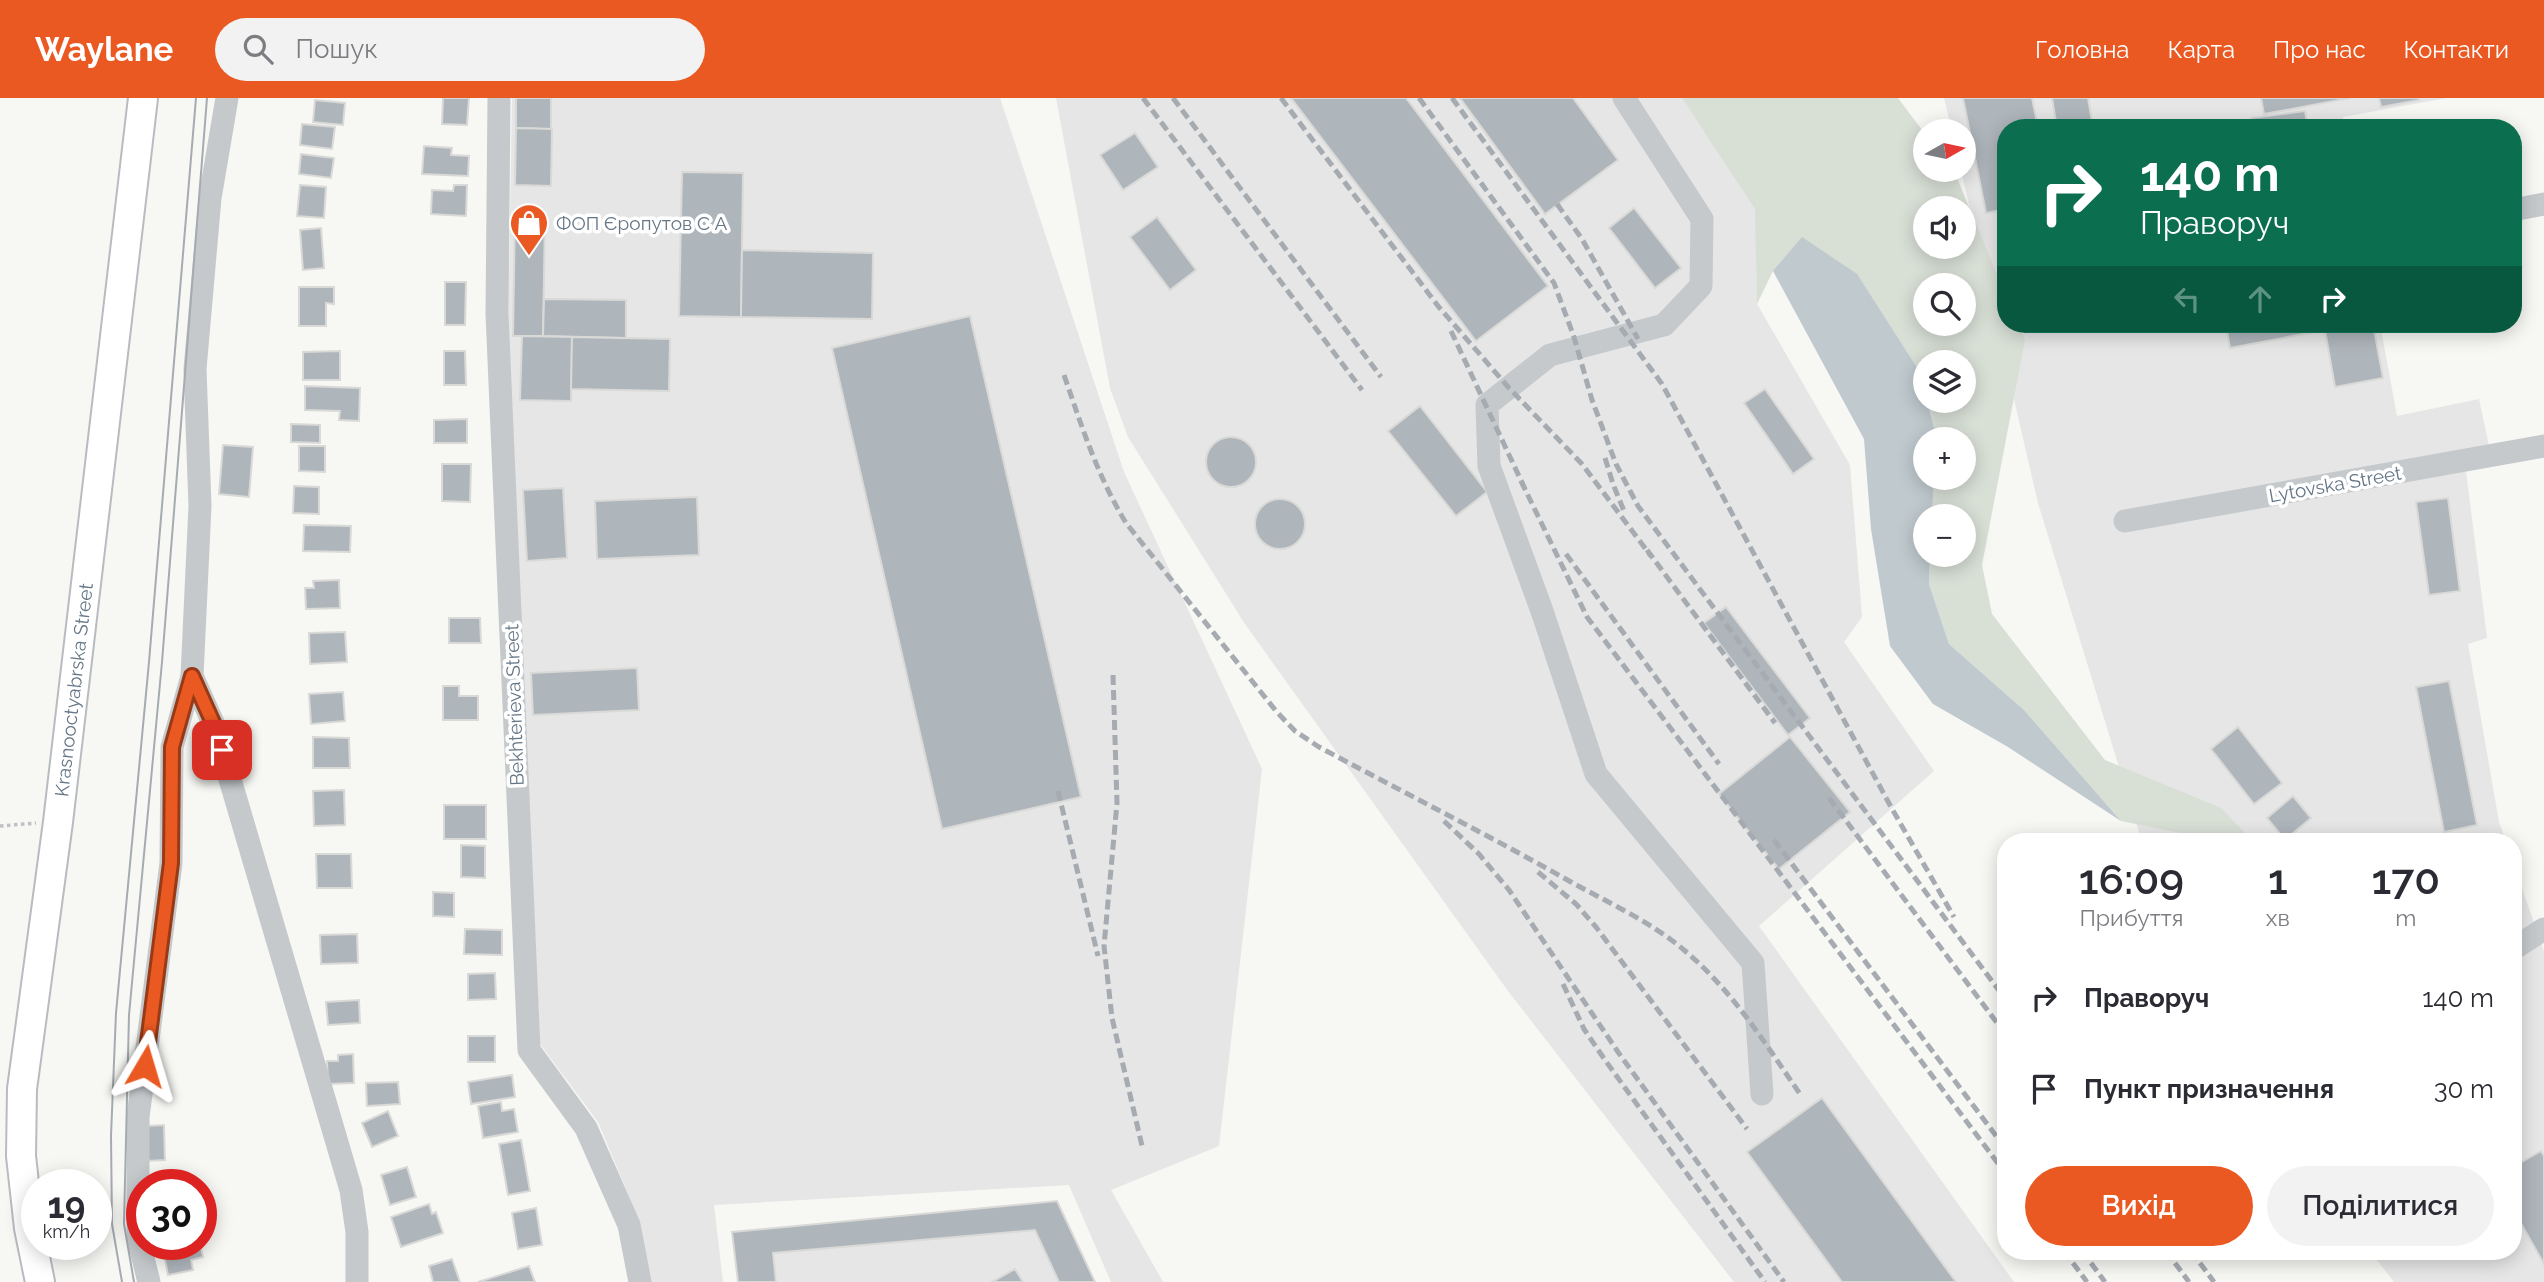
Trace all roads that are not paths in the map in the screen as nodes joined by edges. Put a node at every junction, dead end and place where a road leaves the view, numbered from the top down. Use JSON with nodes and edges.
{"nodes":[{"id":1,"x":143,"y":98,"type":"edge"},
{"id":2,"x":228,"y":98,"type":"edge"},
{"id":3,"x":499,"y":98,"type":"edge"},
{"id":4,"x":1624,"y":98,"type":"edge"},
{"id":5,"x":2544,"y":204,"type":"edge"},
{"id":6,"x":2522,"y":208,"type":"edge"},
{"id":7,"x":2544,"y":446,"type":"edge"},
{"id":8,"x":2125,"y":521,"type":"dead end"},
{"id":9,"x":192,"y":676,"type":"junction"},
{"id":10,"x":2544,"y":929,"type":"edge"},
{"id":11,"x":2522,"y":944,"type":"edge"},
{"id":12,"x":1762,"y":1094,"type":"dead end"},
{"id":13,"x":40,"y":1282,"type":"edge"},
{"id":14,"x":149,"y":1282,"type":"edge"},
{"id":15,"x":357,"y":1282,"type":"edge"},
{"id":16,"x":640,"y":1282,"type":"edge"}],
"edges":[{"from":1,"to":13,"type":"main road","name":"Krasnooctyabrska Street"},
{"from":2,"to":9,"type":"street"},
{"from":3,"to":16,"type":"street","name":"Bekhterieva Street"},
{"from":4,"to":12,"type":"street"},
{"from":5,"to":6,"type":"street"},
{"from":7,"to":8,"type":"street","name":"Lytovska Street"},
{"from":9,"to":14,"type":"street"},
{"from":9,"to":15,"type":"street"},
{"from":10,"to":11,"type":"street"}]}
